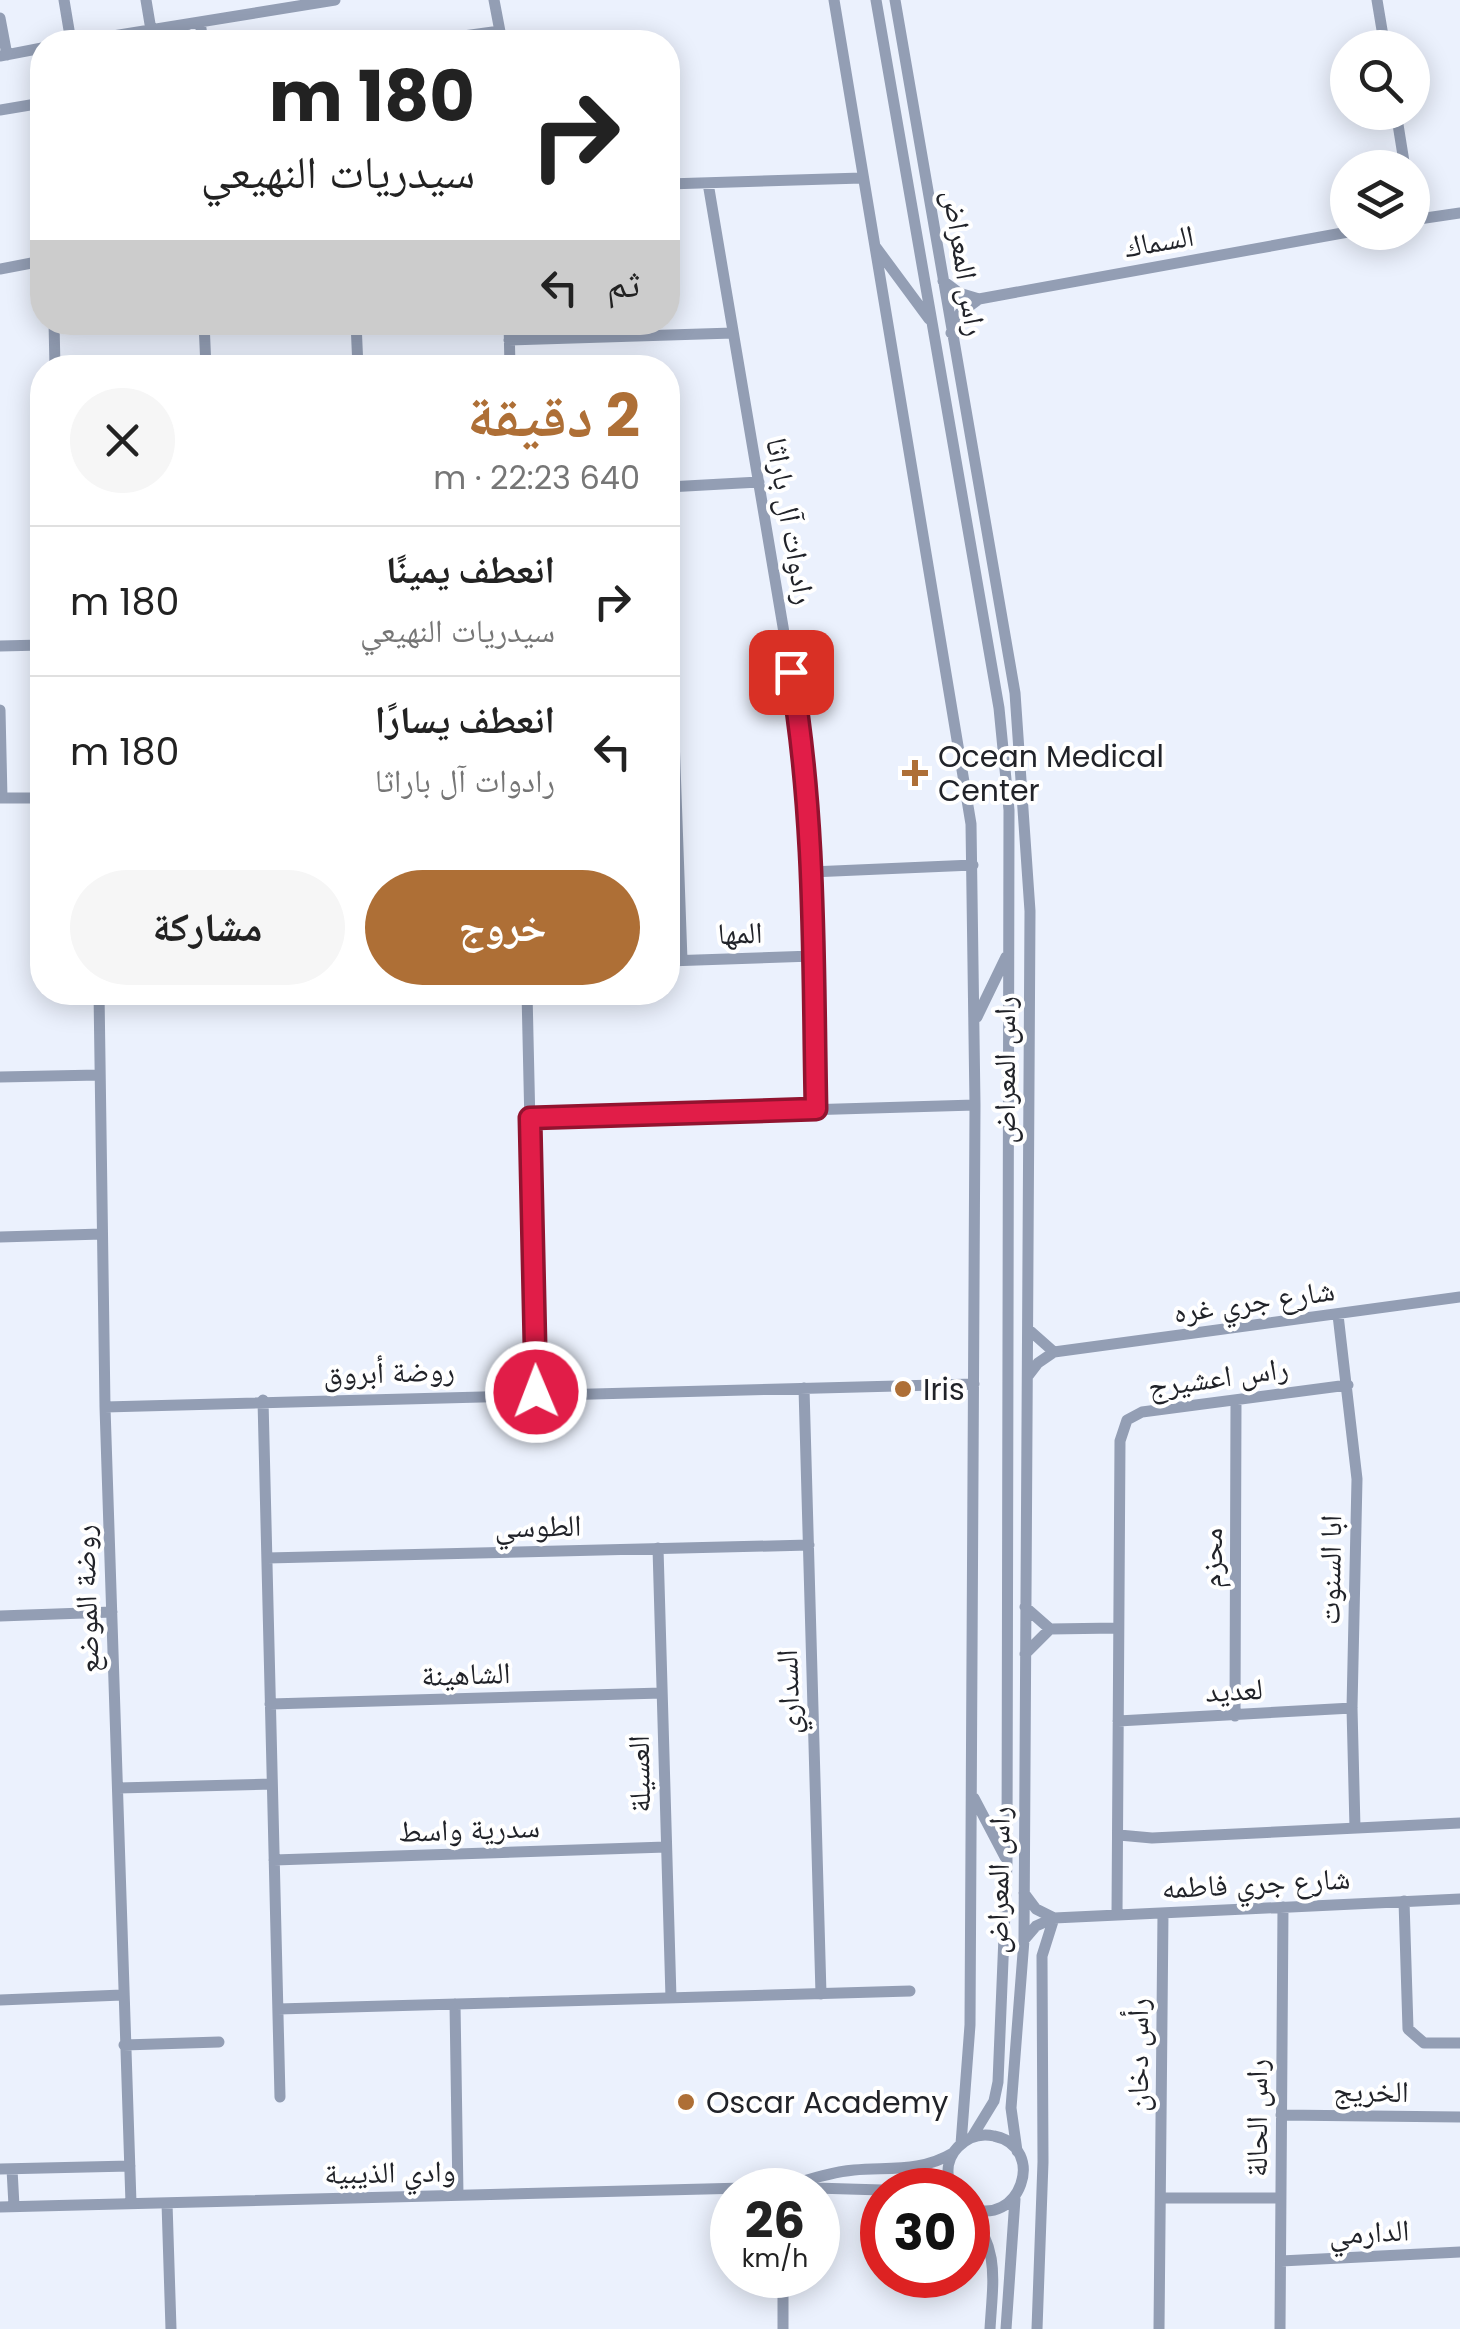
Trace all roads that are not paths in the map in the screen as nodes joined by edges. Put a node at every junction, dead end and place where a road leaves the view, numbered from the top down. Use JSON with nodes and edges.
{"nodes":[{"id":1,"x":64,"y":0,"type":"edge"},
{"id":2,"x":146,"y":0,"type":"edge"},
{"id":3,"x":334,"y":0,"type":"edge"},
{"id":4,"x":494,"y":0,"type":"edge"},
{"id":5,"x":834,"y":0,"type":"edge"},
{"id":6,"x":876,"y":0,"type":"edge"},
{"id":7,"x":895,"y":0,"type":"edge"},
{"id":8,"x":1377,"y":0,"type":"edge"},
{"id":9,"x":276,"y":5,"type":"edge"},
{"id":10,"x":0,"y":18,"type":"edge"},
{"id":11,"x":200,"y":22,"type":"junction"},
{"id":12,"x":184,"y":25,"type":"junction"},
{"id":13,"x":70,"y":30,"type":"edge"},
{"id":14,"x":151,"y":30,"type":"joint"},
{"id":15,"x":185,"y":30,"type":"edge"},
{"id":16,"x":202,"y":30,"type":"edge"},
{"id":17,"x":500,"y":30,"type":"edge"},
{"id":18,"x":1382,"y":30,"type":"edge"},
{"id":19,"x":30,"y":50,"type":"edge"},
{"id":20,"x":4,"y":55,"type":"edge"},
{"id":21,"x":30,"y":106,"type":"edge"},
{"id":22,"x":0,"y":110,"type":"edge"},
{"id":23,"x":862,"y":178,"type":"junction"},
{"id":24,"x":708,"y":183,"type":"junction"},
{"id":25,"x":680,"y":184,"type":"edge"},
{"id":26,"x":1460,"y":212,"type":"edge"},
{"id":27,"x":1430,"y":216,"type":"edge"},
{"id":28,"x":1330,"y":235,"type":"edge"},
{"id":29,"x":872,"y":242,"type":"junction"},
{"id":30,"x":30,"y":263,"type":"edge"},
{"id":31,"x":0,"y":269,"type":"edge"},
{"id":32,"x":942,"y":279,"type":"junction"},
{"id":33,"x":979,"y":298,"type":"junction"},
{"id":34,"x":935,"y":330,"type":"junction"},
{"id":35,"x":950,"y":333,"type":"junction"},
{"id":36,"x":733,"y":334,"type":"junction"},
{"id":37,"x":509,"y":335,"type":"edge"},
{"id":38,"x":509,"y":340,"type":"junction"},
{"id":39,"x":510,"y":355,"type":"edge"},
{"id":40,"x":759,"y":482,"type":"junction"},
{"id":41,"x":680,"y":486,"type":"edge"},
{"id":42,"x":30,"y":645,"type":"edge"},
{"id":43,"x":0,"y":646,"type":"edge"},
{"id":44,"x":0,"y":710,"type":"edge"},
{"id":45,"x":1,"y":798,"type":"edge"},
{"id":46,"x":30,"y":798,"type":"edge"},
{"id":47,"x":973,"y":865,"type":"junction"},
{"id":48,"x":811,"y":872,"type":"junction"},
{"id":49,"x":680,"y":904,"type":"edge"},
{"id":50,"x":1010,"y":944,"type":"junction"},
{"id":51,"x":813,"y":956,"type":"junction"},
{"id":52,"x":682,"y":960,"type":"joint"},
{"id":53,"x":99,"y":1005,"type":"edge"},
{"id":54,"x":527,"y":1005,"type":"edge"},
{"id":55,"x":975,"y":1020,"type":"junction"},
{"id":56,"x":99,"y":1076,"type":"junction"},
{"id":57,"x":0,"y":1077,"type":"edge"},
{"id":58,"x":975,"y":1105,"type":"junction"},
{"id":59,"x":816,"y":1109,"type":"junction"},
{"id":60,"x":530,"y":1118,"type":"junction"},
{"id":61,"x":102,"y":1234,"type":"junction"},
{"id":62,"x":0,"y":1237,"type":"edge"},
{"id":63,"x":1460,"y":1296,"type":"edge"},
{"id":64,"x":1338,"y":1315,"type":"junction"},
{"id":65,"x":1028,"y":1328,"type":"junction"},
{"id":66,"x":1054,"y":1352,"type":"junction"},
{"id":67,"x":1027,"y":1378,"type":"junction"},
{"id":68,"x":974,"y":1384,"type":"junction"},
{"id":69,"x":1348,"y":1385,"type":"junction"},
{"id":70,"x":804,"y":1388,"type":"junction"},
{"id":71,"x":536,"y":1392,"type":"junction"},
{"id":72,"x":263,"y":1400,"type":"junction"},
{"id":73,"x":1236,"y":1400,"type":"junction"},
{"id":74,"x":105,"y":1407,"type":"junction"},
{"id":75,"x":809,"y":1545,"type":"junction"},
{"id":76,"x":658,"y":1548,"type":"junction"},
{"id":77,"x":268,"y":1558,"type":"junction"},
{"id":78,"x":1024,"y":1607,"type":"junction"},
{"id":79,"x":112,"y":1612,"type":"junction"},
{"id":80,"x":0,"y":1616,"type":"edge"},
{"id":81,"x":1117,"y":1628,"type":"junction"},
{"id":82,"x":1050,"y":1629,"type":"junction"},
{"id":83,"x":1025,"y":1655,"type":"junction"},
{"id":84,"x":662,"y":1693,"type":"junction"},
{"id":85,"x":270,"y":1704,"type":"junction"},
{"id":86,"x":1352,"y":1708,"type":"junction"},
{"id":87,"x":1235,"y":1716,"type":"junction"},
{"id":88,"x":1118,"y":1721,"type":"junction"},
{"id":89,"x":272,"y":1784,"type":"junction"},
{"id":90,"x":118,"y":1788,"type":"junction"},
{"id":91,"x":972,"y":1795,"type":"junction"},
{"id":92,"x":1460,"y":1824,"type":"edge"},
{"id":93,"x":1354,"y":1828,"type":"junction"},
{"id":94,"x":1119,"y":1835,"type":"junction"},
{"id":95,"x":666,"y":1847,"type":"junction"},
{"id":96,"x":274,"y":1860,"type":"junction"},
{"id":97,"x":1008,"y":1864,"type":"junction"},
{"id":98,"x":1024,"y":1894,"type":"junction"},
{"id":99,"x":1460,"y":1899,"type":"edge"},
{"id":100,"x":1404,"y":1902,"type":"junction"},
{"id":101,"x":1283,"y":1907,"type":"junction"},
{"id":102,"x":1162,"y":1913,"type":"junction"},
{"id":103,"x":1117,"y":1915,"type":"junction"},
{"id":104,"x":1054,"y":1918,"type":"junction"},
{"id":105,"x":1024,"y":1940,"type":"junction"},
{"id":106,"x":910,"y":1992,"type":"dead end"},
{"id":107,"x":821,"y":1994,"type":"junction"},
{"id":108,"x":122,"y":1995,"type":"junction"},
{"id":109,"x":671,"y":1998,"type":"junction"},
{"id":110,"x":0,"y":2000,"type":"edge"},
{"id":111,"x":456,"y":2004,"type":"junction"},
{"id":112,"x":278,"y":2009,"type":"junction"},
{"id":113,"x":219,"y":2042,"type":"dead end"},
{"id":114,"x":1460,"y":2043,"type":"edge"},
{"id":115,"x":124,"y":2045,"type":"junction"},
{"id":116,"x":280,"y":2097,"type":"dead end"},
{"id":117,"x":1282,"y":2114,"type":"junction"},
{"id":118,"x":1460,"y":2117,"type":"edge"},
{"id":119,"x":962,"y":2144,"type":"junction"},
{"id":120,"x":1018,"y":2150,"type":"junction"},
{"id":121,"x":130,"y":2166,"type":"junction"},
{"id":122,"x":952,"y":2168,"type":"edge"},
{"id":123,"x":6,"y":2169,"type":"edge"},
{"id":124,"x":840,"y":2172,"type":"edge"},
{"id":125,"x":710,"y":2190,"type":"edge"},
{"id":126,"x":458,"y":2195,"type":"junction"},
{"id":127,"x":1015,"y":2198,"type":"junction"},
{"id":128,"x":1161,"y":2198,"type":"junction"},
{"id":129,"x":1281,"y":2198,"type":"junction"},
{"id":130,"x":167,"y":2202,"type":"junction"},
{"id":131,"x":131,"y":2203,"type":"junction"},
{"id":132,"x":0,"y":2206,"type":"edge"},
{"id":133,"x":14,"y":2206,"type":"junction"},
{"id":134,"x":990,"y":2210,"type":"edge"},
{"id":135,"x":990,"y":2248,"type":"edge"},
{"id":136,"x":1460,"y":2252,"type":"edge"},
{"id":137,"x":1281,"y":2261,"type":"junction"},
{"id":138,"x":783,"y":2298,"type":"edge"},
{"id":139,"x":172,"y":2329,"type":"edge"},
{"id":140,"x":784,"y":2329,"type":"edge"},
{"id":141,"x":990,"y":2329,"type":"edge"},
{"id":142,"x":1006,"y":2329,"type":"edge"},
{"id":143,"x":1037,"y":2329,"type":"edge"},
{"id":144,"x":1158,"y":2329,"type":"edge"},
{"id":145,"x":1280,"y":2329,"type":"edge"}],
"edges":[{"from":1,"to":13,"type":"street"},
{"from":2,"to":14,"type":"street"},
{"from":3,"to":9,"type":"street"},
{"from":4,"to":17,"type":"street"},
{"from":5,"to":23,"type":"street","name":"راس المعراض"},
{"from":6,"to":34,"type":"street","name":"راس المعراض"},
{"from":7,"to":32,"type":"street","name":"راس المعراض"},
{"from":8,"to":18,"type":"street"},
{"from":9,"to":11,"type":"street"},
{"from":10,"to":20,"type":"street"},
{"from":11,"to":12,"type":"street"},
{"from":11,"to":16,"type":"street"},
{"from":12,"to":14,"type":"street"},
{"from":12,"to":15,"type":"street"},
{"from":19,"to":20,"type":"street"},
{"from":21,"to":22,"type":"street"},
{"from":23,"to":24,"type":"street"},
{"from":23,"to":29,"type":"street","name":"راس المعراض"},
{"from":24,"to":25,"type":"street"},
{"from":24,"to":36,"type":"street","name":"رادوات آل باراثا"},
{"from":26,"to":27,"type":"street"},
{"from":28,"to":33,"type":"street","name":"السماك"},
{"from":29,"to":34,"type":"street"},
{"from":29,"to":47,"type":"street","name":"راس المعراض"},
{"from":30,"to":31,"type":"street"},
{"from":32,"to":33,"type":"street"},
{"from":32,"to":35,"type":"street","name":"راس المعراض"},
{"from":33,"to":35,"type":"street"},
{"from":34,"to":50,"type":"street","name":"راس المعراض"},
{"from":35,"to":65,"type":"street","name":"راس المعراض"},
{"from":36,"to":38,"type":"street"},
{"from":36,"to":40,"type":"street","name":"رادوات آل باراثا"},
{"from":37,"to":38,"type":"street"},
{"from":38,"to":39,"type":"street"},
{"from":40,"to":41,"type":"street"},
{"from":40,"to":48,"type":"street","name":"رادوات آل باراثا"},
{"from":42,"to":43,"type":"street"},
{"from":44,"to":45,"type":"street"},
{"from":45,"to":46,"type":"street"},
{"from":47,"to":48,"type":"street"},
{"from":47,"to":55,"type":"street","name":"راس المعراض"},
{"from":48,"to":51,"type":"street","name":"رادوات آل باراثا"},
{"from":49,"to":52,"type":"street"},
{"from":50,"to":55,"type":"street"},
{"from":50,"to":97,"type":"street","name":"راس المعراض"},
{"from":51,"to":52,"type":"street","name":"المها"},
{"from":51,"to":59,"type":"street","name":"رادوات آل باراثا"},
{"from":53,"to":56,"type":"street","name":"روضة الموضع"},
{"from":54,"to":60,"type":"street"},
{"from":55,"to":58,"type":"street","name":"راس المعراض"},
{"from":56,"to":57,"type":"street"},
{"from":56,"to":61,"type":"street","name":"روضة الموضع"},
{"from":58,"to":59,"type":"street"},
{"from":58,"to":68,"type":"street","name":"راس المعراض"},
{"from":59,"to":60,"type":"street"},
{"from":60,"to":71,"type":"street"},
{"from":61,"to":62,"type":"street"},
{"from":61,"to":74,"type":"street","name":"روضة الموضع"},
{"from":63,"to":64,"type":"street","name":"شارع جري غره"},
{"from":64,"to":66,"type":"street","name":"شارع جري غره"},
{"from":64,"to":69,"type":"street","name":"ابا السنوت"},
{"from":65,"to":66,"type":"street"},
{"from":65,"to":67,"type":"street","name":"راس المعراض"},
{"from":66,"to":67,"type":"street"},
{"from":67,"to":78,"type":"street","name":"راس المعراض"},
{"from":68,"to":70,"type":"street","name":"روضة أبروق"},
{"from":68,"to":91,"type":"street","name":"راس المعراض"},
{"from":69,"to":73,"type":"street","name":"راس اعشيرج"},
{"from":69,"to":86,"type":"street","name":"ابا السنوت"},
{"from":70,"to":71,"type":"street","name":"روضة أبروق"},
{"from":70,"to":75,"type":"street","name":"السداري"},
{"from":71,"to":72,"type":"street","name":"روضة أبروق"},
{"from":72,"to":74,"type":"street","name":"روضة أبروق"},
{"from":72,"to":77,"type":"street"},
{"from":73,"to":81,"type":"street","name":"راس اعشيرج"},
{"from":73,"to":87,"type":"street","name":"محزم"},
{"from":74,"to":79,"type":"street","name":"روضة الموضع"},
{"from":75,"to":76,"type":"street","name":"الطوسي"},
{"from":75,"to":107,"type":"street","name":"السداري"},
{"from":76,"to":77,"type":"street","name":"الطوسي"},
{"from":76,"to":84,"type":"street","name":"العسيلة"},
{"from":77,"to":85,"type":"street"},
{"from":78,"to":82,"type":"street"},
{"from":78,"to":83,"type":"street","name":"راس المعراض"},
{"from":79,"to":80,"type":"street"},
{"from":79,"to":90,"type":"street","name":"روضة الموضع"},
{"from":81,"to":82,"type":"street"},
{"from":81,"to":88,"type":"street","name":"راس اعشيرج"},
{"from":82,"to":83,"type":"street"},
{"from":83,"to":98,"type":"street","name":"راس المعراض"},
{"from":84,"to":85,"type":"street","name":"الشاهينة"},
{"from":84,"to":95,"type":"street","name":"العسيلة"},
{"from":85,"to":89,"type":"street"},
{"from":86,"to":87,"type":"street","name":"لعديد"},
{"from":86,"to":93,"type":"street","name":"ابا السنوت"},
{"from":87,"to":88,"type":"street","name":"لعديد"},
{"from":88,"to":94,"type":"street","name":"راس اعشيرج"},
{"from":89,"to":90,"type":"street"},
{"from":89,"to":96,"type":"street"},
{"from":90,"to":108,"type":"street","name":"روضة الموضع"},
{"from":91,"to":97,"type":"street"},
{"from":91,"to":119,"type":"street","name":"راس المعراض"},
{"from":92,"to":93,"type":"street"},
{"from":93,"to":94,"type":"street"},
{"from":94,"to":103,"type":"street","name":"راس اعشيرج"},
{"from":95,"to":96,"type":"street","name":"سدرية واسط"},
{"from":95,"to":109,"type":"street","name":"العسيلة"},
{"from":96,"to":112,"type":"street"},
{"from":97,"to":119,"type":"street","name":"راس المعراض"},
{"from":98,"to":104,"type":"street"},
{"from":98,"to":105,"type":"street","name":"راس المعراض"},
{"from":99,"to":100,"type":"street","name":"شارع جري فاطمه"},
{"from":100,"to":101,"type":"street","name":"شارع جري فاطمه"},
{"from":100,"to":114,"type":"street"},
{"from":101,"to":102,"type":"street","name":"شارع جري فاطمه"},
{"from":101,"to":117,"type":"street","name":"راس الحالة"},
{"from":102,"to":103,"type":"street","name":"شارع جري فاطمه"},
{"from":102,"to":128,"type":"street","name":"رأس دخان"},
{"from":103,"to":104,"type":"street","name":"شارع جري فاطمه"},
{"from":104,"to":105,"type":"street"},
{"from":104,"to":143,"type":"street","name":"راس المعراض"},
{"from":105,"to":120,"type":"street","name":"راس المعراض"},
{"from":106,"to":107,"type":"street"},
{"from":107,"to":109,"type":"street"},
{"from":108,"to":110,"type":"street"},
{"from":108,"to":115,"type":"street","name":"روضة الموضع"},
{"from":109,"to":111,"type":"street"},
{"from":111,"to":112,"type":"street"},
{"from":111,"to":126,"type":"street"},
{"from":112,"to":116,"type":"street"},
{"from":113,"to":115,"type":"street"},
{"from":115,"to":121,"type":"street","name":"روضة الموضع"},
{"from":117,"to":118,"type":"street","name":"الخريج"},
{"from":117,"to":129,"type":"street","name":"راس الحالة"},
{"from":119,"to":120,"type":"street"},
{"from":119,"to":122,"type":"street"},
{"from":119,"to":124,"type":"street","name":"وادي الذيبية"},
{"from":120,"to":127,"type":"street","name":"راس المعراض"},
{"from":121,"to":123,"type":"street"},
{"from":121,"to":131,"type":"street","name":"روضة الموضع"},
{"from":123,"to":133,"type":"street"},
{"from":125,"to":126,"type":"street","name":"وادي الذيبية"},
{"from":126,"to":130,"type":"street","name":"وادي الذيبية"},
{"from":127,"to":134,"type":"street"},
{"from":127,"to":142,"type":"street"},
{"from":128,"to":129,"type":"street"},
{"from":128,"to":144,"type":"street","name":"رأس دخان"},
{"from":129,"to":137,"type":"street","name":"راس الحالة"},
{"from":130,"to":131,"type":"street","name":"وادي الذيبية"},
{"from":130,"to":139,"type":"street"},
{"from":131,"to":133,"type":"street","name":"وادي الذيبية"},
{"from":132,"to":133,"type":"street","name":"وادي الذيبية"},
{"from":135,"to":141,"type":"street"},
{"from":136,"to":137,"type":"street","name":"الدارمي"},
{"from":137,"to":145,"type":"street","name":"راس الحالة"},
{"from":138,"to":140,"type":"street"}]}
